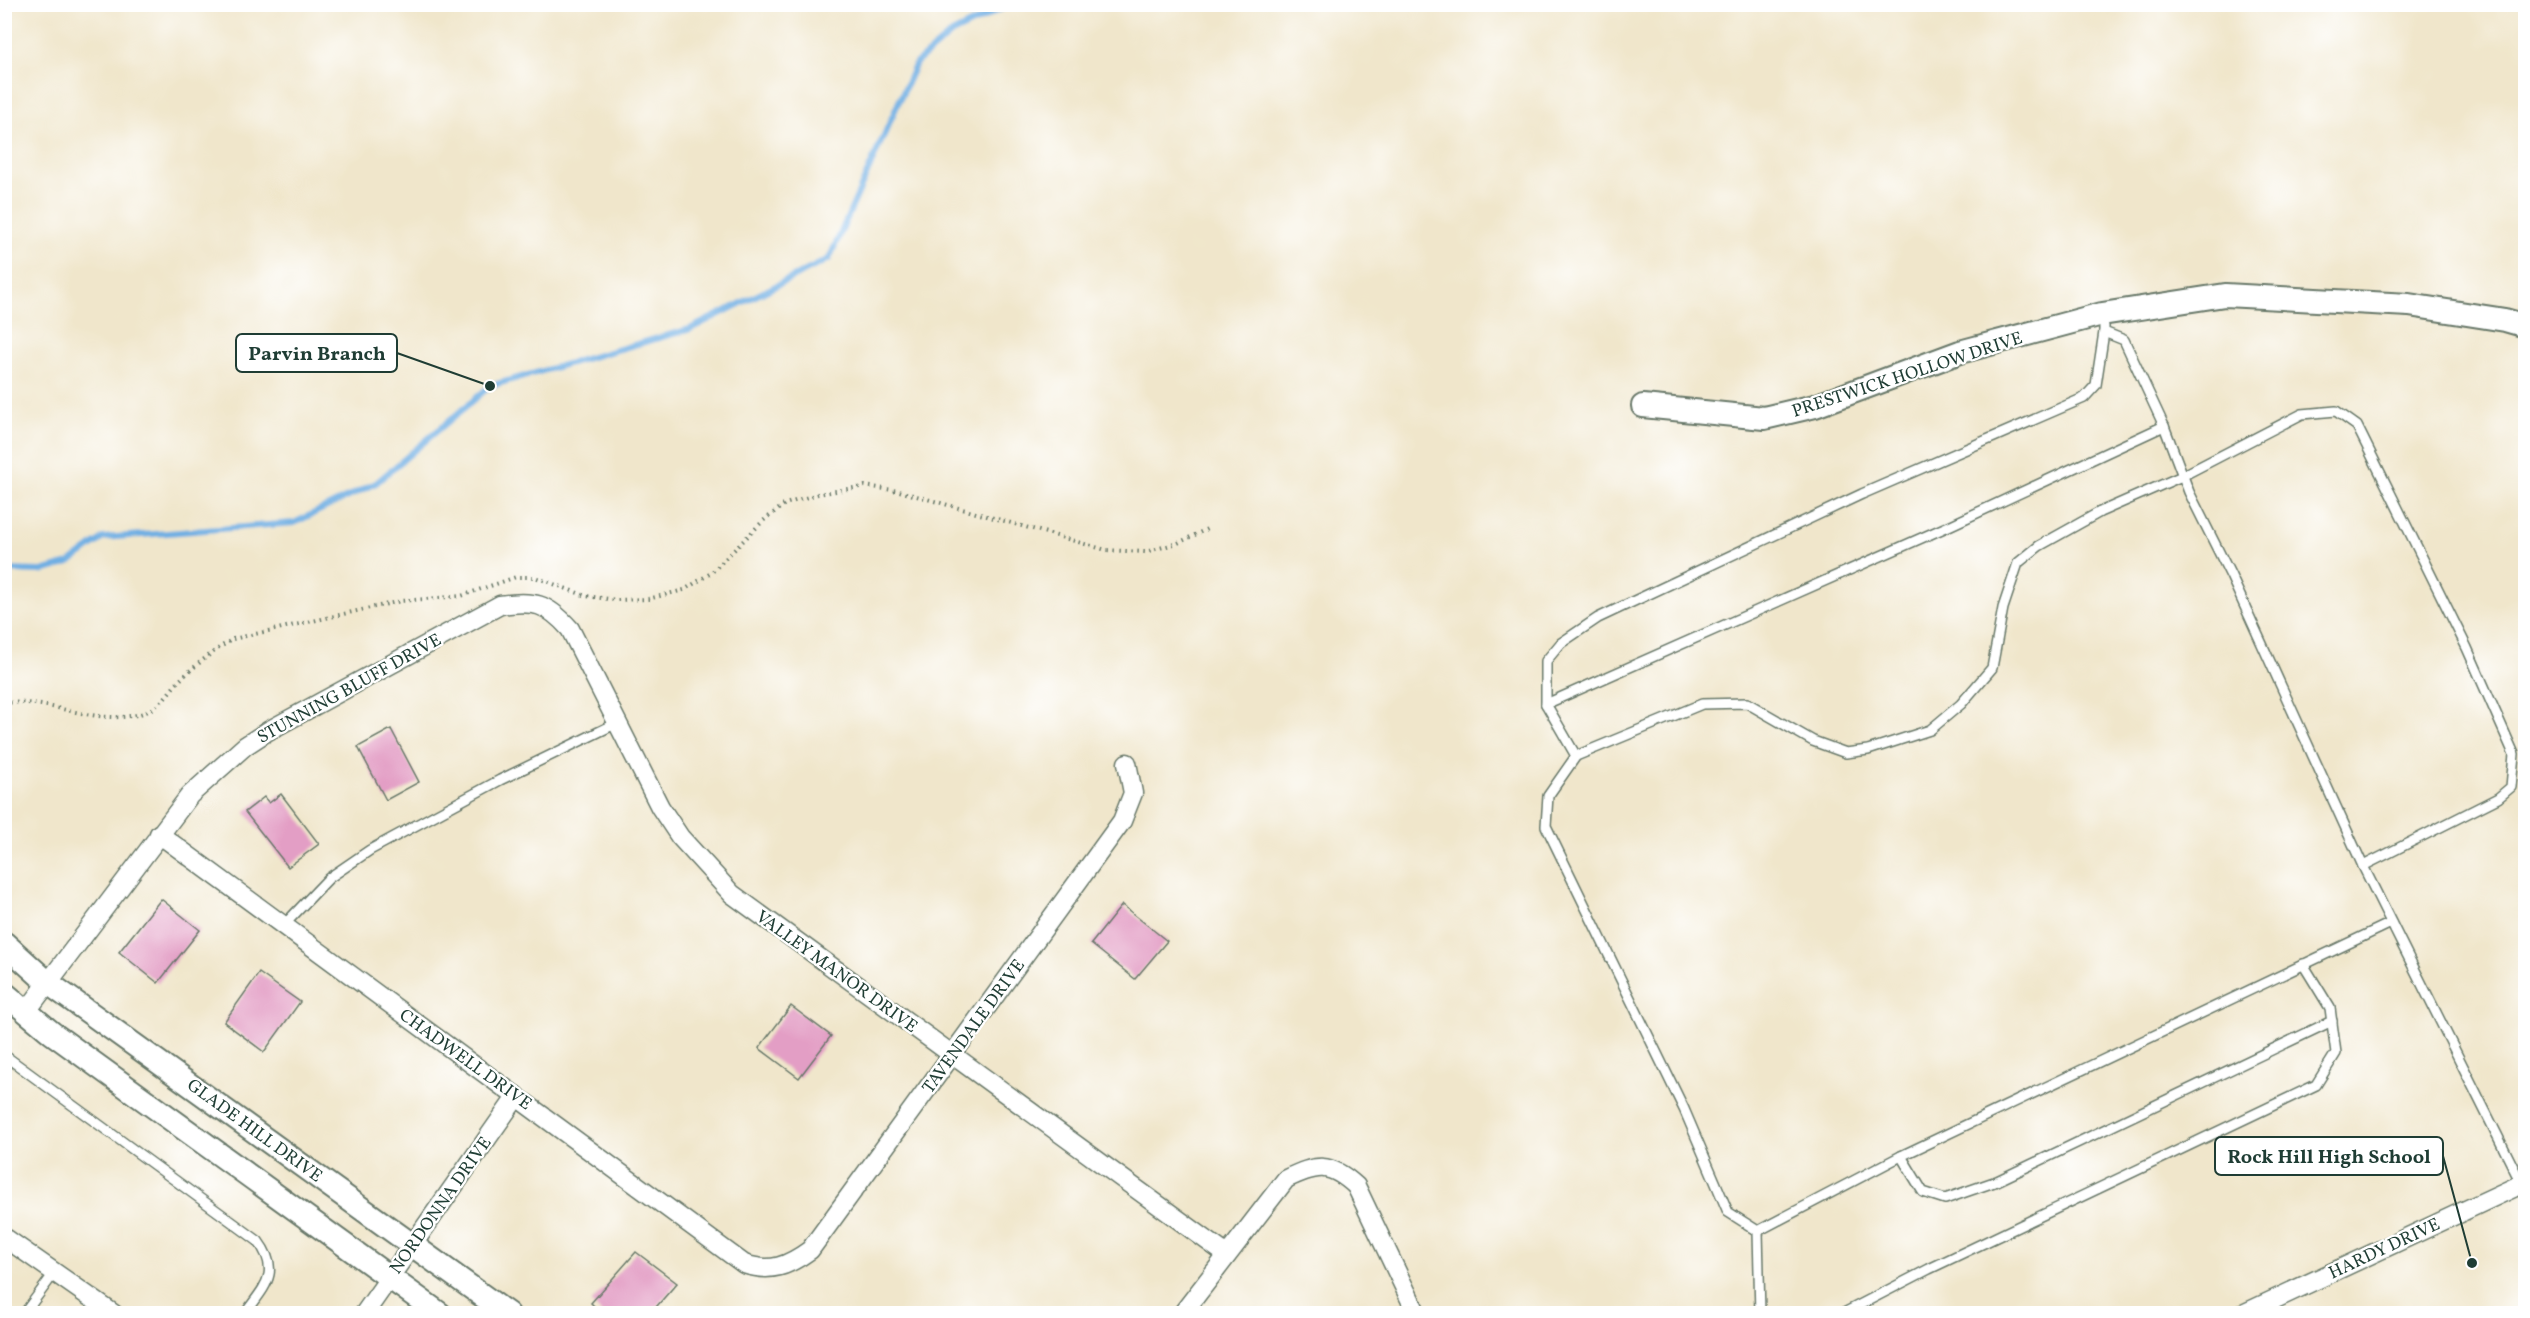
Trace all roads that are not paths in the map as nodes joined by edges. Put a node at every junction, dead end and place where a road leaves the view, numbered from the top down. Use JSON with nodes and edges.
{"nodes":[{"id":1,"x":2103,"y":323,"type":"junction"},
{"id":2,"x":2526,"y":326,"type":"edge"},
{"id":3,"x":1643,"y":406,"type":"dead end"},
{"id":4,"x":2164,"y":426,"type":"junction"},
{"id":5,"x":2182,"y":476,"type":"junction"},
{"id":6,"x":539,"y":604,"type":"joint"},
{"id":7,"x":1546,"y":704,"type":"junction"},
{"id":8,"x":617,"y":723,"type":"junction"},
{"id":9,"x":1576,"y":756,"type":"junction"},
{"id":10,"x":1127,"y":764,"type":"dead end"},
{"id":11,"x":159,"y":834,"type":"junction"},
{"id":12,"x":2363,"y":866,"type":"junction"},
{"id":13,"x":2391,"y":923,"type":"junction"},
{"id":14,"x":284,"y":925,"type":"junction"},
{"id":15,"x":4,"y":943,"type":"edge"},
{"id":16,"x":2303,"y":964,"type":"junction"},
{"id":17,"x":47,"y":982,"type":"junction"},
{"id":18,"x":4,"y":993,"type":"edge"},
{"id":19,"x":26,"y":1012,"type":"junction"},
{"id":20,"x":2332,"y":1021,"type":"junction"},
{"id":21,"x":952,"y":1054,"type":"junction"},
{"id":22,"x":4,"y":1055,"type":"edge"},
{"id":23,"x":517,"y":1096,"type":"junction"},
{"id":24,"x":1901,"y":1156,"type":"junction"},
{"id":25,"x":2524,"y":1186,"type":"edge"},
{"id":26,"x":1758,"y":1232,"type":"junction"},
{"id":27,"x":4,"y":1237,"type":"edge"},
{"id":28,"x":413,"y":1244,"type":"junction"},
{"id":29,"x":1227,"y":1255,"type":"junction"},
{"id":30,"x":779,"y":1267,"type":"joint"},
{"id":31,"x":55,"y":1272,"type":"junction"},
{"id":32,"x":389,"y":1277,"type":"junction"},
{"id":33,"x":24,"y":1314,"type":"edge"},
{"id":34,"x":114,"y":1314,"type":"edge"},
{"id":35,"x":244,"y":1314,"type":"edge"},
{"id":36,"x":363,"y":1314,"type":"edge"},
{"id":37,"x":440,"y":1314,"type":"edge"},
{"id":38,"x":508,"y":1314,"type":"edge"},
{"id":39,"x":1182,"y":1314,"type":"edge"},
{"id":40,"x":1417,"y":1314,"type":"edge"},
{"id":41,"x":1760,"y":1314,"type":"edge"},
{"id":42,"x":1842,"y":1314,"type":"edge"},
{"id":43,"x":2243,"y":1314,"type":"edge"}],
"edges":[{"from":1,"to":2,"type":"street","name":"PRESTWICK HOLLOW DRIVE"},
{"from":1,"to":3,"type":"street","name":"PRESTWICK HOLLOW DRIVE"},
{"from":1,"to":4,"type":"lane"},
{"from":1,"to":7,"type":"lane"},
{"from":4,"to":5,"type":"lane"},
{"from":4,"to":7,"type":"lane"},
{"from":5,"to":9,"type":"lane"},
{"from":5,"to":12,"type":"lane"},
{"from":5,"to":12,"type":"lane"},
{"from":6,"to":8,"type":"street","name":"VALLEY MANOR DRIVE"},
{"from":6,"to":11,"type":"street","name":"STUNNING BLUFF DRIVE"},
{"from":7,"to":9,"type":"lane"},
{"from":8,"to":14,"type":"lane"},
{"from":8,"to":21,"type":"street","name":"VALLEY MANOR DRIVE"},
{"from":9,"to":26,"type":"lane"},
{"from":10,"to":21,"type":"street","name":"TAVENDALE DRIVE"},
{"from":11,"to":14,"type":"street","name":"CHADWELL DRIVE"},
{"from":11,"to":17,"type":"street","name":"STUNNING BLUFF DRIVE"},
{"from":12,"to":13,"type":"lane"},
{"from":13,"to":16,"type":"lane"},
{"from":13,"to":25,"type":"lane"},
{"from":14,"to":23,"type":"street","name":"CHADWELL DRIVE"},
{"from":15,"to":17,"type":"street","name":"GLADE HILL DRIVE"},
{"from":16,"to":20,"type":"lane"},
{"from":16,"to":24,"type":"lane"},
{"from":17,"to":19,"type":"street","name":"STUNNING BLUFF DRIVE"},
{"from":17,"to":28,"type":"street","name":"GLADE HILL DRIVE"},
{"from":18,"to":19,"type":"street"},
{"from":19,"to":32,"type":"street"},
{"from":20,"to":24,"type":"lane"},
{"from":20,"to":42,"type":"lane"},
{"from":21,"to":29,"type":"street","name":"VALLEY MANOR DRIVE"},
{"from":21,"to":30,"type":"street","name":"TAVENDALE DRIVE"},
{"from":22,"to":35,"type":"lane"},
{"from":23,"to":28,"type":"street","name":"NORDONNA DRIVE"},
{"from":23,"to":30,"type":"street","name":"CHADWELL DRIVE"},
{"from":24,"to":26,"type":"lane"},
{"from":25,"to":43,"type":"street","name":"HARDY DRIVE"},
{"from":26,"to":41,"type":"lane"},
{"from":27,"to":31,"type":"street"},
{"from":28,"to":32,"type":"street","name":"NORDONNA DRIVE"},
{"from":28,"to":38,"type":"street","name":"GLADE HILL DRIVE"},
{"from":29,"to":39,"type":"street"},
{"from":29,"to":40,"type":"street"},
{"from":31,"to":33,"type":"lane"},
{"from":31,"to":34,"type":"street"},
{"from":32,"to":36,"type":"street","name":"NORDONNA DRIVE"},
{"from":32,"to":37,"type":"street"}]}
